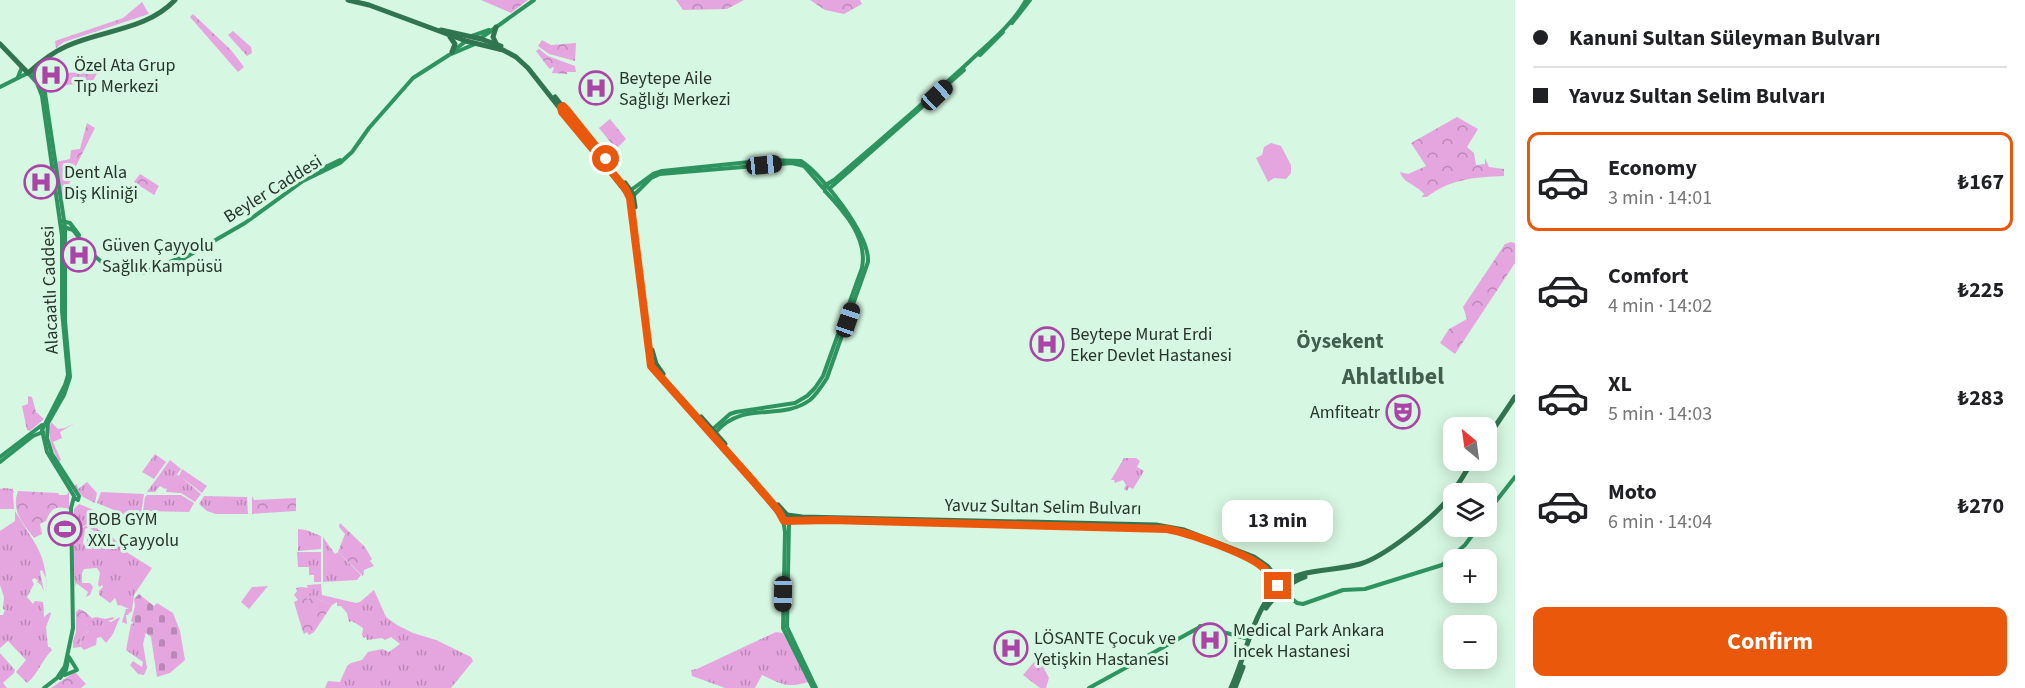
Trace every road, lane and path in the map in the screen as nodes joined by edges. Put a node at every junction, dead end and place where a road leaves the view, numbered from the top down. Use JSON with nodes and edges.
{"nodes":[{"id":1,"x":173,"y":0,"type":"edge"},
{"id":2,"x":348,"y":0,"type":"edge"},
{"id":3,"x":364,"y":0,"type":"edge"},
{"id":4,"x":534,"y":0,"type":"edge"},
{"id":5,"x":1028,"y":0,"type":"edge"},
{"id":6,"x":496,"y":27,"type":"junction"},
{"id":7,"x":449,"y":36,"type":"junction"},
{"id":8,"x":457,"y":36,"type":"junction"},
{"id":9,"x":472,"y":36,"type":"junction"},
{"id":10,"x":466,"y":41,"type":"junction"},
{"id":11,"x":484,"y":41,"type":"junction"},
{"id":12,"x":0,"y":42,"type":"edge"},
{"id":13,"x":475,"y":44,"type":"junction"},
{"id":14,"x":497,"y":45,"type":"junction"},
{"id":15,"x":452,"y":52,"type":"junction"},
{"id":16,"x":36,"y":66,"type":"junction"},
{"id":17,"x":27,"y":70,"type":"junction"},
{"id":18,"x":36,"y":76,"type":"junction"},
{"id":19,"x":0,"y":86,"type":"edge"},
{"id":20,"x":563,"y":109,"type":"junction"},
{"id":21,"x":369,"y":127,"type":"junction"},
{"id":22,"x":826,"y":188,"type":"junction"},
{"id":23,"x":630,"y":193,"type":"junction"},
{"id":24,"x":62,"y":207,"type":"junction"},
{"id":25,"x":63,"y":224,"type":"junction"},
{"id":26,"x":74,"y":230,"type":"junction"},
{"id":27,"x":66,"y":240,"type":"junction"},
{"id":28,"x":1515,"y":397,"type":"edge"},
{"id":29,"x":1515,"y":403,"type":"edge"},
{"id":30,"x":1497,"y":427,"type":"edge"},
{"id":31,"x":45,"y":428,"type":"junction"},
{"id":32,"x":1497,"y":429,"type":"edge"},
{"id":33,"x":712,"y":432,"type":"junction"},
{"id":34,"x":0,"y":460,"type":"edge"},
{"id":35,"x":1467,"y":471,"type":"edge"},
{"id":36,"x":1515,"y":477,"type":"edge"},
{"id":37,"x":1497,"y":500,"type":"edge"},
{"id":38,"x":1443,"y":506,"type":"edge"},
{"id":39,"x":786,"y":519,"type":"junction"},
{"id":40,"x":1471,"y":537,"type":"edge"},
{"id":41,"x":1275,"y":578,"type":"junction"},
{"id":42,"x":1290,"y":579,"type":"junction"},
{"id":43,"x":1282,"y":587,"type":"junction"},
{"id":44,"x":1272,"y":593,"type":"junction"},
{"id":45,"x":1249,"y":639,"type":"junction"},
{"id":46,"x":70,"y":643,"type":"junction"},
{"id":47,"x":69,"y":656,"type":"junction"},
{"id":48,"x":66,"y":665,"type":"junction"},
{"id":49,"x":59,"y":680,"type":"junction"},
{"id":50,"x":46,"y":688,"type":"edge"},
{"id":51,"x":814,"y":688,"type":"edge"},
{"id":52,"x":1089,"y":688,"type":"edge"},
{"id":53,"x":1233,"y":688,"type":"edge"}],
"edges":[{"from":1,"to":16,"type":"main road"},
{"from":1,"to":17,"type":"main road"},
{"from":2,"to":7,"type":"main road"},
{"from":3,"to":8,"type":"main road"},
{"from":4,"to":6,"type":"main road"},
{"from":5,"to":22,"type":"main road"},
{"from":6,"to":9,"type":"main road"},
{"from":6,"to":11,"type":"main road"},
{"from":6,"to":14,"type":"main road"},
{"from":7,"to":8,"type":"main road"},
{"from":7,"to":15,"type":"main road"},
{"from":8,"to":9,"type":"main road"},
{"from":8,"to":10,"type":"main road"},
{"from":9,"to":10,"type":"main road"},
{"from":9,"to":11,"type":"main road"},
{"from":10,"to":13,"type":"main road"},
{"from":10,"to":15,"type":"main road","name":"Beyler Caddesi"},
{"from":11,"to":13,"type":"main road"},
{"from":11,"to":14,"type":"main road"},
{"from":11,"to":20,"type":"main road"},
{"from":12,"to":17,"type":"main road"},
{"from":13,"to":21,"type":"main road","name":"Beyler Caddesi"},
{"from":14,"to":20,"type":"main road"},
{"from":15,"to":21,"type":"main road","name":"Beyler Caddesi"},
{"from":16,"to":17,"type":"main road"},
{"from":16,"to":18,"type":"main road"},
{"from":17,"to":18,"type":"main road","name":"Alacaatlı Caddesi"},
{"from":17,"to":19,"type":"main road"},
{"from":17,"to":19,"type":"main road"},
{"from":17,"to":25,"type":"main road","name":"Alacaatlı Caddesi"},
{"from":18,"to":24,"type":"main road","name":"Alacaatlı Caddesi"},
{"from":20,"to":23,"type":"main road"},
{"from":21,"to":26,"type":"main road","name":"Beyler Caddesi"},
{"from":22,"to":23,"type":"main road"},
{"from":22,"to":33,"type":"main road"},
{"from":23,"to":33,"type":"main road"},
{"from":24,"to":25,"type":"main road","name":"Alacaatlı Caddesi"},
{"from":24,"to":26,"type":"main road"},
{"from":25,"to":26,"type":"main road","name":"Beyler Caddesi"},
{"from":25,"to":27,"type":"main road","name":"Alacaatlı Caddesi"},
{"from":25,"to":31,"type":"main road","name":"Alacaatlı Caddesi"},
{"from":26,"to":27,"type":"main road"},
{"from":27,"to":31,"type":"main road","name":"Alacaatlı Caddesi"},
{"from":28,"to":30,"type":"main road"},
{"from":29,"to":32,"type":"main road"},
{"from":31,"to":34,"type":"main road"},
{"from":31,"to":46,"type":"main road"},
{"from":33,"to":39,"type":"main road"},
{"from":35,"to":42,"type":"main road"},
{"from":36,"to":37,"type":"main road"},
{"from":38,"to":43,"type":"main road"},
{"from":39,"to":41,"type":"main road","name":"Yavuz Sultan Selim Bulvarı"},
{"from":39,"to":51,"type":"main road"},
{"from":40,"to":43,"type":"main road"},
{"from":41,"to":42,"type":"main road"},
{"from":41,"to":43,"type":"main road","name":"Yavuz Sultan Selim Bulvarı"},
{"from":41,"to":44,"type":"main road"},
{"from":42,"to":43,"type":"main road"},
{"from":43,"to":44,"type":"main road"},
{"from":43,"to":53,"type":"main road"},
{"from":44,"to":45,"type":"main road"},
{"from":45,"to":52,"type":"main road"},
{"from":45,"to":53,"type":"main road"},
{"from":46,"to":47,"type":"main road"},
{"from":46,"to":48,"type":"main road"},
{"from":47,"to":48,"type":"main road"},
{"from":47,"to":49,"type":"main road"},
{"from":48,"to":49,"type":"main road"},
{"from":48,"to":50,"type":"main road"},
{"from":49,"to":50,"type":"main road"}]}
